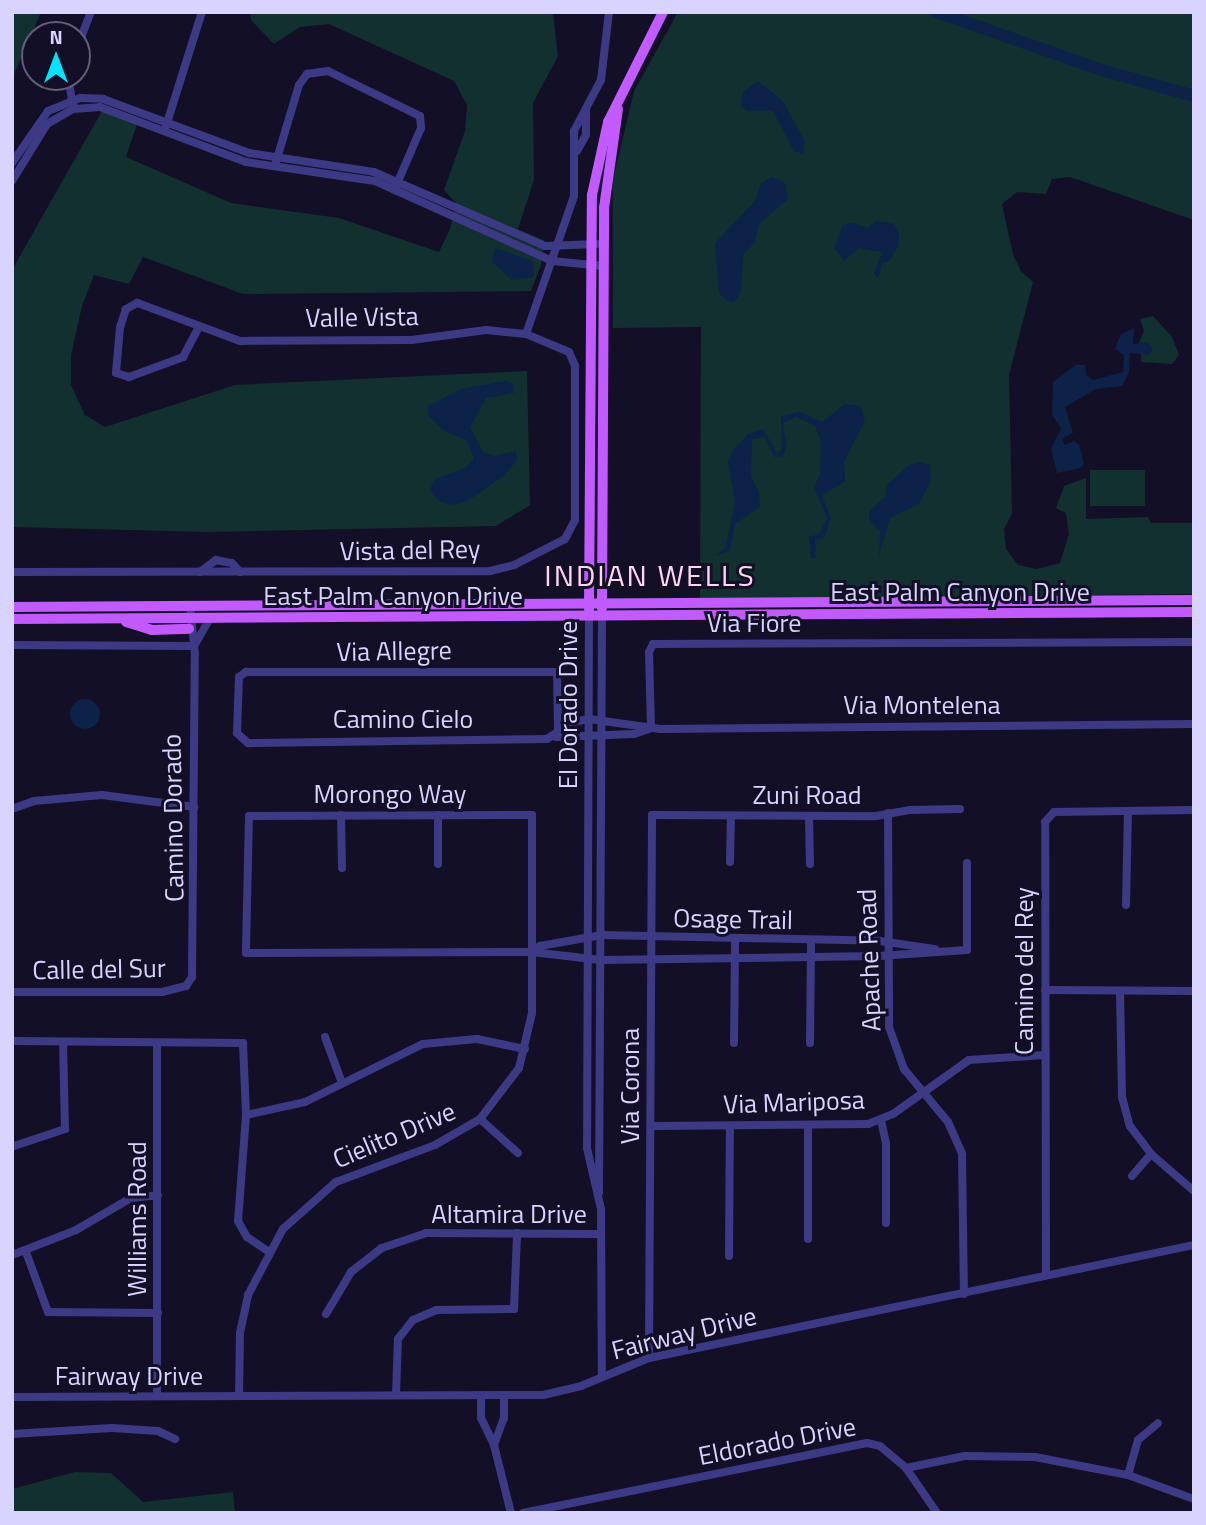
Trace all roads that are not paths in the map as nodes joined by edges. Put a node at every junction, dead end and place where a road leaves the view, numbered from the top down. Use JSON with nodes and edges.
{"nodes":[{"id":1,"x":202,"y":12,"type":"edge"},
{"id":2,"x":609,"y":12,"type":"edge"},
{"id":3,"x":663,"y":12,"type":"edge"},
{"id":4,"x":70,"y":91,"type":"edge"},
{"id":5,"x":621,"y":94,"type":"junction"},
{"id":6,"x":72,"y":105,"type":"junction"},
{"id":7,"x":168,"y":122,"type":"junction"},
{"id":8,"x":165,"y":131,"type":"junction"},
{"id":9,"x":276,"y":158,"type":"junction"},
{"id":10,"x":12,"y":163,"type":"edge"},
{"id":11,"x":275,"y":168,"type":"junction"},
{"id":12,"x":12,"y":181,"type":"edge"},
{"id":13,"x":396,"y":186,"type":"junction"},
{"id":14,"x":603,"y":244,"type":"junction"},
{"id":15,"x":589,"y":245,"type":"junction"},
{"id":16,"x":558,"y":246,"type":"junction"},
{"id":17,"x":552,"y":261,"type":"junction"},
{"id":18,"x":603,"y":266,"type":"junction"},
{"id":19,"x":589,"y":267,"type":"junction"},
{"id":20,"x":200,"y":327,"type":"junction"},
{"id":21,"x":526,"y":334,"type":"junction"},
{"id":22,"x":589,"y":440,"type":"junction"},
{"id":23,"x":603,"y":440,"type":"junction"},
{"id":24,"x":589,"y":488,"type":"junction"},
{"id":25,"x":603,"y":488,"type":"junction"},
{"id":26,"x":12,"y":572,"type":"edge"},
{"id":27,"x":1194,"y":600,"type":"edge"},
{"id":28,"x":589,"y":603,"type":"junction"},
{"id":29,"x":602,"y":603,"type":"junction"},
{"id":30,"x":190,"y":606,"type":"junction"},
{"id":31,"x":12,"y":607,"type":"edge"},
{"id":32,"x":1194,"y":612,"type":"edge"},
{"id":33,"x":589,"y":615,"type":"junction"},
{"id":34,"x":602,"y":615,"type":"junction"},
{"id":35,"x":115,"y":618,"type":"junction"},
{"id":36,"x":190,"y":618,"type":"junction"},
{"id":37,"x":210,"y":618,"type":"junction"},
{"id":38,"x":12,"y":619,"type":"edge"},
{"id":39,"x":189,"y":629,"type":"junction"},
{"id":40,"x":1194,"y":642,"type":"edge"},
{"id":41,"x":12,"y":645,"type":"edge"},
{"id":42,"x":194,"y":646,"type":"junction"},
{"id":43,"x":589,"y":719,"type":"junction"},
{"id":44,"x":602,"y":719,"type":"junction"},
{"id":45,"x":629,"y":722,"type":"junction"},
{"id":46,"x":1194,"y":724,"type":"edge"},
{"id":47,"x":562,"y":725,"type":"junction"},
{"id":48,"x":651,"y":728,"type":"junction"},
{"id":49,"x":630,"y":734,"type":"junction"},
{"id":50,"x":589,"y":737,"type":"junction"},
{"id":51,"x":602,"y":737,"type":"junction"},
{"id":52,"x":552,"y":738,"type":"junction"},
{"id":53,"x":568,"y":738,"type":"junction"},
{"id":54,"x":260,"y":741,"type":"joint"},
{"id":55,"x":13,"y":806,"type":"edge"},
{"id":56,"x":194,"y":807,"type":"junction"},
{"id":57,"x":960,"y":809,"type":"dead end"},
{"id":58,"x":1194,"y":810,"type":"edge"},
{"id":59,"x":1128,"y":811,"type":"junction"},
{"id":60,"x":888,"y":813,"type":"junction"},
{"id":61,"x":341,"y":815,"type":"junction"},
{"id":62,"x":438,"y":815,"type":"junction"},
{"id":63,"x":532,"y":815,"type":"joint"},
{"id":64,"x":652,"y":815,"type":"joint"},
{"id":65,"x":731,"y":816,"type":"junction"},
{"id":66,"x":809,"y":816,"type":"junction"},
{"id":67,"x":730,"y":862,"type":"dead end"},
{"id":68,"x":967,"y":863,"type":"dead end"},
{"id":69,"x":438,"y":864,"type":"dead end"},
{"id":70,"x":810,"y":864,"type":"dead end"},
{"id":71,"x":342,"y":868,"type":"dead end"},
{"id":72,"x":1126,"y":905,"type":"dead end"},
{"id":73,"x":602,"y":935,"type":"junction"},
{"id":74,"x":588,"y":937,"type":"junction"},
{"id":75,"x":651,"y":939,"type":"junction"},
{"id":76,"x":734,"y":940,"type":"junction"},
{"id":77,"x":811,"y":941,"type":"junction"},
{"id":78,"x":888,"y":943,"type":"junction"},
{"id":79,"x":935,"y":949,"type":"junction"},
{"id":80,"x":532,"y":952,"type":"junction"},
{"id":81,"x":246,"y":953,"type":"joint"},
{"id":82,"x":888,"y":954,"type":"junction"},
{"id":83,"x":651,"y":956,"type":"junction"},
{"id":84,"x":734,"y":956,"type":"junction"},
{"id":85,"x":811,"y":956,"type":"junction"},
{"id":86,"x":588,"y":959,"type":"junction"},
{"id":87,"x":601,"y":960,"type":"junction"},
{"id":88,"x":186,"y":986,"type":"joint"},
{"id":89,"x":1045,"y":990,"type":"junction"},
{"id":90,"x":1120,"y":991,"type":"junction"},
{"id":91,"x":1194,"y":991,"type":"edge"},
{"id":92,"x":12,"y":992,"type":"edge"},
{"id":93,"x":326,"y":1037,"type":"dead end"},
{"id":94,"x":12,"y":1041,"type":"edge"},
{"id":95,"x":63,"y":1043,"type":"junction"},
{"id":96,"x":158,"y":1043,"type":"junction"},
{"id":97,"x":734,"y":1043,"type":"dead end"},
{"id":98,"x":810,"y":1044,"type":"dead end"},
{"id":99,"x":524,"y":1049,"type":"junction"},
{"id":100,"x":1044,"y":1055,"type":"junction"},
{"id":101,"x":342,"y":1083,"type":"junction"},
{"id":102,"x":923,"y":1091,"type":"junction"},
{"id":103,"x":246,"y":1115,"type":"junction"},
{"id":104,"x":480,"y":1119,"type":"junction"},
{"id":105,"x":881,"y":1120,"type":"junction"},
{"id":106,"x":652,"y":1126,"type":"junction"},
{"id":107,"x":730,"y":1126,"type":"junction"},
{"id":108,"x":808,"y":1126,"type":"junction"},
{"id":109,"x":14,"y":1146,"type":"edge"},
{"id":110,"x":518,"y":1153,"type":"dead end"},
{"id":111,"x":1151,"y":1154,"type":"junction"},
{"id":112,"x":1132,"y":1176,"type":"dead end"},
{"id":113,"x":1194,"y":1191,"type":"edge"},
{"id":114,"x":599,"y":1193,"type":"junction"},
{"id":115,"x":158,"y":1195,"type":"junction"},
{"id":116,"x":886,"y":1223,"type":"dead end"},
{"id":117,"x":517,"y":1233,"type":"junction"},
{"id":118,"x":601,"y":1234,"type":"junction"},
{"id":119,"x":808,"y":1239,"type":"dead end"},
{"id":120,"x":1194,"y":1245,"type":"edge"},
{"id":121,"x":268,"y":1251,"type":"junction"},
{"id":122,"x":26,"y":1252,"type":"junction"},
{"id":123,"x":12,"y":1255,"type":"edge"},
{"id":124,"x":729,"y":1256,"type":"dead end"},
{"id":125,"x":1046,"y":1275,"type":"junction"},
{"id":126,"x":964,"y":1294,"type":"junction"},
{"id":127,"x":158,"y":1313,"type":"junction"},
{"id":128,"x":326,"y":1314,"type":"dead end"},
{"id":129,"x":649,"y":1358,"type":"junction"},
{"id":130,"x":602,"y":1376,"type":"junction"},
{"id":131,"x":396,"y":1395,"type":"junction"},
{"id":132,"x":157,"y":1396,"type":"junction"},
{"id":133,"x":239,"y":1396,"type":"junction"},
{"id":134,"x":481,"y":1396,"type":"junction"},
{"id":135,"x":504,"y":1396,"type":"junction"},
{"id":136,"x":12,"y":1397,"type":"edge"},
{"id":137,"x":1158,"y":1423,"type":"dead end"},
{"id":138,"x":12,"y":1434,"type":"edge"},
{"id":139,"x":175,"y":1439,"type":"dead end"},
{"id":140,"x":495,"y":1445,"type":"junction"},
{"id":141,"x":906,"y":1468,"type":"junction"},
{"id":142,"x":1128,"y":1475,"type":"junction"},
{"id":143,"x":1194,"y":1499,"type":"edge"},
{"id":144,"x":511,"y":1513,"type":"edge"},
{"id":145,"x":523,"y":1513,"type":"edge"},
{"id":146,"x":937,"y":1513,"type":"edge"}],
"edges":[{"from":1,"to":7,"type":"street"},
{"from":2,"to":16,"type":"street"},
{"from":3,"to":5,"type":"main road","name":"El Dorado Drive"},
{"from":4,"to":6,"type":"street"},
{"from":5,"to":14,"type":"main road","name":"El Dorado Drive"},
{"from":5,"to":15,"type":"main road","name":"El Dorado Drive"},
{"from":6,"to":7,"type":"street"},
{"from":6,"to":8,"type":"street"},
{"from":6,"to":10,"type":"street"},
{"from":6,"to":12,"type":"street"},
{"from":7,"to":8,"type":"street"},
{"from":7,"to":9,"type":"street"},
{"from":8,"to":11,"type":"street"},
{"from":9,"to":11,"type":"street"},
{"from":9,"to":13,"type":"street"},
{"from":9,"to":13,"type":"street"},
{"from":11,"to":13,"type":"street"},
{"from":13,"to":16,"type":"street"},
{"from":13,"to":17,"type":"street"},
{"from":14,"to":15,"type":"street"},
{"from":14,"to":18,"type":"main road","name":"El Dorado Drive"},
{"from":15,"to":16,"type":"street"},
{"from":15,"to":19,"type":"main road","name":"El Dorado Drive"},
{"from":16,"to":17,"type":"street"},
{"from":17,"to":19,"type":"street"},
{"from":17,"to":21,"type":"street"},
{"from":18,"to":19,"type":"street"},
{"from":18,"to":23,"type":"main road","name":"El Dorado Drive"},
{"from":19,"to":22,"type":"main road","name":"El Dorado Drive"},
{"from":20,"to":20,"type":"street","name":"Valle Vista"},
{"from":20,"to":21,"type":"street","name":"Valle Vista"},
{"from":21,"to":26,"type":"street","name":"Vista del Rey"},
{"from":22,"to":23,"type":"main road"},
{"from":22,"to":24,"type":"main road","name":"El Dorado Drive"},
{"from":23,"to":25,"type":"main road","name":"El Dorado Drive"},
{"from":24,"to":25,"type":"main road"},
{"from":24,"to":28,"type":"main road","name":"El Dorado Drive"},
{"from":25,"to":29,"type":"main road","name":"El Dorado Drive"},
{"from":27,"to":29,"type":"main road","name":"East Palm Canyon Drive"},
{"from":28,"to":29,"type":"main road","name":"East Palm Canyon Drive"},
{"from":28,"to":30,"type":"main road","name":"East Palm Canyon Drive"},
{"from":28,"to":33,"type":"main road","name":"El Dorado Drive"},
{"from":29,"to":34,"type":"main road","name":"El Dorado Drive"},
{"from":30,"to":31,"type":"main road","name":"East Palm Canyon Drive"},
{"from":30,"to":36,"type":"street","name":"Camino Dorado"},
{"from":32,"to":34,"type":"main road","name":"East Palm Canyon Drive"},
{"from":33,"to":34,"type":"main road","name":"East Palm Canyon Drive"},
{"from":33,"to":37,"type":"main road","name":"East Palm Canyon Drive"},
{"from":33,"to":43,"type":"street","name":"El Dorado Drive"},
{"from":34,"to":44,"type":"street","name":"El Dorado Drive"},
{"from":35,"to":36,"type":"main road","name":"East Palm Canyon Drive"},
{"from":35,"to":38,"type":"main road","name":"East Palm Canyon Drive"},
{"from":35,"to":39,"type":"main road"},
{"from":36,"to":37,"type":"main road","name":"East Palm Canyon Drive"},
{"from":36,"to":39,"type":"street","name":"Camino Dorado"},
{"from":37,"to":42,"type":"street","name":"Camino Dorado"},
{"from":39,"to":42,"type":"street","name":"Camino Dorado"},
{"from":40,"to":48,"type":"street","name":"Via Fiore"},
{"from":41,"to":42,"type":"street"},
{"from":42,"to":56,"type":"street","name":"Camino Dorado"},
{"from":43,"to":44,"type":"street","name":"Via Montelena"},
{"from":43,"to":47,"type":"street","name":"Via Montelena"},
{"from":43,"to":50,"type":"street","name":"El Dorado Drive"},
{"from":44,"to":45,"type":"street","name":"Via Montelena"},
{"from":44,"to":51,"type":"street","name":"El Dorado Drive"},
{"from":45,"to":48,"type":"street","name":"Via Montelena"},
{"from":45,"to":49,"type":"street"},
{"from":46,"to":48,"type":"street","name":"Via Montelena"},
{"from":47,"to":52,"type":"street"},
{"from":47,"to":53,"type":"street"},
{"from":47,"to":54,"type":"street","name":"Via Allegre"},
{"from":48,"to":49,"type":"street","name":"Via Montelena"},
{"from":49,"to":51,"type":"street","name":"Via Montelena"},
{"from":50,"to":51,"type":"street","name":"Via Montelena"},
{"from":50,"to":53,"type":"street","name":"Via Montelena"},
{"from":50,"to":74,"type":"street","name":"El Dorado Drive"},
{"from":51,"to":73,"type":"street","name":"El Dorado Drive"},
{"from":52,"to":53,"type":"street","name":"Camino Cielo"},
{"from":52,"to":54,"type":"street","name":"Camino Cielo"},
{"from":55,"to":56,"type":"street"},
{"from":56,"to":88,"type":"street","name":"Camino Dorado"},
{"from":57,"to":60,"type":"street","name":"Zuni Road"},
{"from":58,"to":59,"type":"street","name":"Camino del Rey"},
{"from":59,"to":72,"type":"street"},
{"from":59,"to":89,"type":"street","name":"Camino del Rey"},
{"from":60,"to":66,"type":"street","name":"Zuni Road"},
{"from":60,"to":78,"type":"street","name":"Apache Road"},
{"from":61,"to":62,"type":"street","name":"Morongo Way"},
{"from":61,"to":71,"type":"street"},
{"from":61,"to":81,"type":"street","name":"Morongo Way"},
{"from":62,"to":63,"type":"street","name":"Morongo Way"},
{"from":62,"to":69,"type":"street"},
{"from":63,"to":80,"type":"street","name":"Cielito Drive"},
{"from":64,"to":65,"type":"street","name":"Zuni Road"},
{"from":64,"to":75,"type":"street","name":"Via Corona"},
{"from":65,"to":66,"type":"street","name":"Zuni Road"},
{"from":65,"to":67,"type":"street"},
{"from":66,"to":70,"type":"street"},
{"from":68,"to":79,"type":"street","name":"Osage Trail"},
{"from":73,"to":74,"type":"street","name":"Osage Trail"},
{"from":73,"to":75,"type":"street","name":"Osage Trail"},
{"from":73,"to":87,"type":"street","name":"El Dorado Drive"},
{"from":74,"to":80,"type":"street","name":"Osage Trail"},
{"from":74,"to":86,"type":"street","name":"El Dorado Drive"},
{"from":75,"to":76,"type":"street","name":"Osage Trail"},
{"from":75,"to":83,"type":"street","name":"Via Corona"},
{"from":76,"to":77,"type":"street","name":"Osage Trail"},
{"from":76,"to":84,"type":"street"},
{"from":77,"to":78,"type":"street","name":"Osage Trail"},
{"from":77,"to":85,"type":"street"},
{"from":78,"to":79,"type":"street","name":"Osage Trail"},
{"from":78,"to":82,"type":"street","name":"Apache Road"},
{"from":79,"to":82,"type":"street","name":"Osage Trail"},
{"from":80,"to":81,"type":"street","name":"Osage Trail"},
{"from":80,"to":86,"type":"street","name":"Osage Trail"},
{"from":80,"to":99,"type":"street","name":"Cielito Drive"},
{"from":82,"to":85,"type":"street","name":"Osage Trail"},
{"from":82,"to":102,"type":"street","name":"Apache Road"},
{"from":83,"to":84,"type":"street","name":"Osage Trail"},
{"from":83,"to":87,"type":"street","name":"Osage Trail"},
{"from":83,"to":106,"type":"street","name":"Via Corona"},
{"from":84,"to":85,"type":"street","name":"Osage Trail"},
{"from":84,"to":97,"type":"street"},
{"from":85,"to":98,"type":"street"},
{"from":86,"to":87,"type":"street","name":"Osage Trail"},
{"from":86,"to":114,"type":"street","name":"El Dorado Drive"},
{"from":87,"to":114,"type":"street","name":"El Dorado Drive"},
{"from":88,"to":92,"type":"street","name":"Calle del Sur"},
{"from":89,"to":90,"type":"street"},
{"from":89,"to":100,"type":"street","name":"Camino del Rey"},
{"from":90,"to":91,"type":"street"},
{"from":90,"to":111,"type":"street"},
{"from":93,"to":101,"type":"street"},
{"from":94,"to":95,"type":"street"},
{"from":95,"to":96,"type":"street"},
{"from":95,"to":109,"type":"street"},
{"from":96,"to":103,"type":"street"},
{"from":96,"to":115,"type":"street","name":"Williams Road"},
{"from":99,"to":101,"type":"street"},
{"from":99,"to":104,"type":"street","name":"Cielito Drive"},
{"from":100,"to":102,"type":"street","name":"Via Mariposa"},
{"from":100,"to":125,"type":"street","name":"Camino del Rey"},
{"from":101,"to":103,"type":"street"},
{"from":102,"to":105,"type":"street","name":"Via Mariposa"},
{"from":102,"to":126,"type":"street","name":"Apache Road"},
{"from":103,"to":121,"type":"street"},
{"from":104,"to":110,"type":"street"},
{"from":104,"to":121,"type":"street","name":"Cielito Drive"},
{"from":105,"to":108,"type":"street","name":"Via Mariposa"},
{"from":105,"to":116,"type":"street"},
{"from":106,"to":107,"type":"street","name":"Via Mariposa"},
{"from":106,"to":129,"type":"street","name":"Via Corona"},
{"from":107,"to":108,"type":"street","name":"Via Mariposa"},
{"from":107,"to":124,"type":"street"},
{"from":108,"to":119,"type":"street"},
{"from":111,"to":112,"type":"street"},
{"from":111,"to":113,"type":"street"},
{"from":114,"to":118,"type":"street","name":"El Dorado Drive"},
{"from":115,"to":122,"type":"street"},
{"from":115,"to":127,"type":"street","name":"Williams Road"},
{"from":117,"to":118,"type":"street","name":"Altamira Drive"},
{"from":117,"to":128,"type":"street","name":"Altamira Drive"},
{"from":117,"to":131,"type":"street"},
{"from":118,"to":130,"type":"street","name":"El Dorado Drive"},
{"from":120,"to":125,"type":"street","name":"Fairway Drive"},
{"from":121,"to":133,"type":"street","name":"Cielito Drive"},
{"from":122,"to":123,"type":"street"},
{"from":122,"to":127,"type":"street"},
{"from":125,"to":126,"type":"street","name":"Fairway Drive"},
{"from":126,"to":129,"type":"street","name":"Fairway Drive"},
{"from":127,"to":132,"type":"street","name":"Williams Road"},
{"from":129,"to":130,"type":"street","name":"Fairway Drive"},
{"from":130,"to":135,"type":"street","name":"Fairway Drive"},
{"from":131,"to":133,"type":"street","name":"Fairway Drive"},
{"from":131,"to":134,"type":"street","name":"Fairway Drive"},
{"from":132,"to":133,"type":"street","name":"Fairway Drive"},
{"from":132,"to":136,"type":"street","name":"Fairway Drive"},
{"from":134,"to":135,"type":"street","name":"Fairway Drive"},
{"from":134,"to":140,"type":"street"},
{"from":135,"to":140,"type":"street"},
{"from":137,"to":142,"type":"street"},
{"from":138,"to":139,"type":"street"},
{"from":140,"to":144,"type":"street"},
{"from":141,"to":142,"type":"street"},
{"from":141,"to":145,"type":"street","name":"Eldorado Drive"},
{"from":141,"to":146,"type":"street","name":"Eldorado Drive"},
{"from":142,"to":143,"type":"street"}]}
